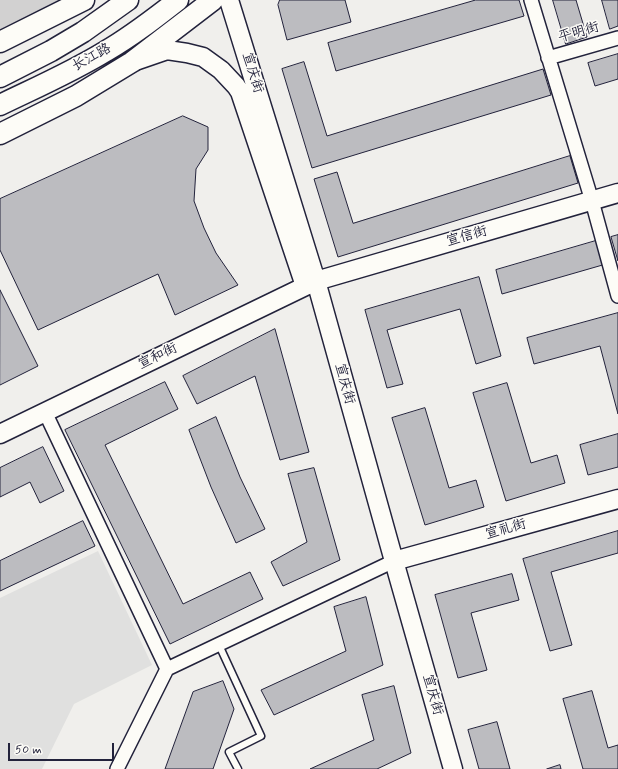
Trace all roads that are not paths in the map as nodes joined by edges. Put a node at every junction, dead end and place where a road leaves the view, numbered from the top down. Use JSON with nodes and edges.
{"nodes":[{"id":1,"x":84,"y":0,"type":"edge"},
{"id":2,"x":128,"y":0,"type":"edge"},
{"id":3,"x":178,"y":0,"type":"edge"},
{"id":4,"x":213,"y":0,"type":"edge"},
{"id":5,"x":229,"y":0,"type":"edge"},
{"id":6,"x":531,"y":0,"type":"edge"},
{"id":7,"x":618,"y":38,"type":"edge"},
{"id":8,"x":0,"y":42,"type":"edge"},
{"id":9,"x":548,"y":58,"type":"junction"},
{"id":10,"x":132,"y":62,"type":"junction"},
{"id":11,"x":0,"y":77,"type":"edge"},
{"id":12,"x":0,"y":105,"type":"edge"},
{"id":13,"x":0,"y":134,"type":"edge"},
{"id":14,"x":618,"y":193,"type":"edge"},
{"id":15,"x":592,"y":201,"type":"junction"},
{"id":16,"x":310,"y":283,"type":"junction"},
{"id":17,"x":618,"y":296,"type":"edge"},
{"id":18,"x":45,"y":412,"type":"junction"},
{"id":19,"x":0,"y":434,"type":"edge"},
{"id":20,"x":618,"y":499,"type":"edge"},
{"id":21,"x":394,"y":561,"type":"junction"},
{"id":22,"x":218,"y":645,"type":"junction"},
{"id":23,"x":167,"y":669,"type":"junction"},
{"id":24,"x":117,"y":769,"type":"edge"},
{"id":25,"x":238,"y":769,"type":"edge"},
{"id":26,"x":453,"y":769,"type":"edge"}],
"edges":[{"from":1,"to":8,"type":"main road"},
{"from":2,"to":11,"type":"main road","name":"长江路"},
{"from":3,"to":12,"type":"main road","name":"长江路"},
{"from":4,"to":10,"type":"main road"},
{"from":5,"to":16,"type":"street","name":"宣庆街"},
{"from":6,"to":9,"type":"street"},
{"from":7,"to":9,"type":"street","name":"平明街"},
{"from":9,"to":15,"type":"street"},
{"from":10,"to":13,"type":"main road"},
{"from":10,"to":16,"type":"street"},
{"from":14,"to":15,"type":"street","name":"宣信街"},
{"from":15,"to":16,"type":"street","name":"宣信街"},
{"from":15,"to":17,"type":"street"},
{"from":16,"to":18,"type":"street","name":"宣和街"},
{"from":16,"to":21,"type":"street","name":"宣庆街"},
{"from":18,"to":19,"type":"street","name":"宣和街"},
{"from":18,"to":23,"type":"street"},
{"from":20,"to":21,"type":"street","name":"宣礼街"},
{"from":21,"to":22,"type":"street"},
{"from":21,"to":26,"type":"street","name":"宣庆街"},
{"from":22,"to":23,"type":"street"},
{"from":22,"to":25,"type":"lane"},
{"from":23,"to":24,"type":"street"}]}
